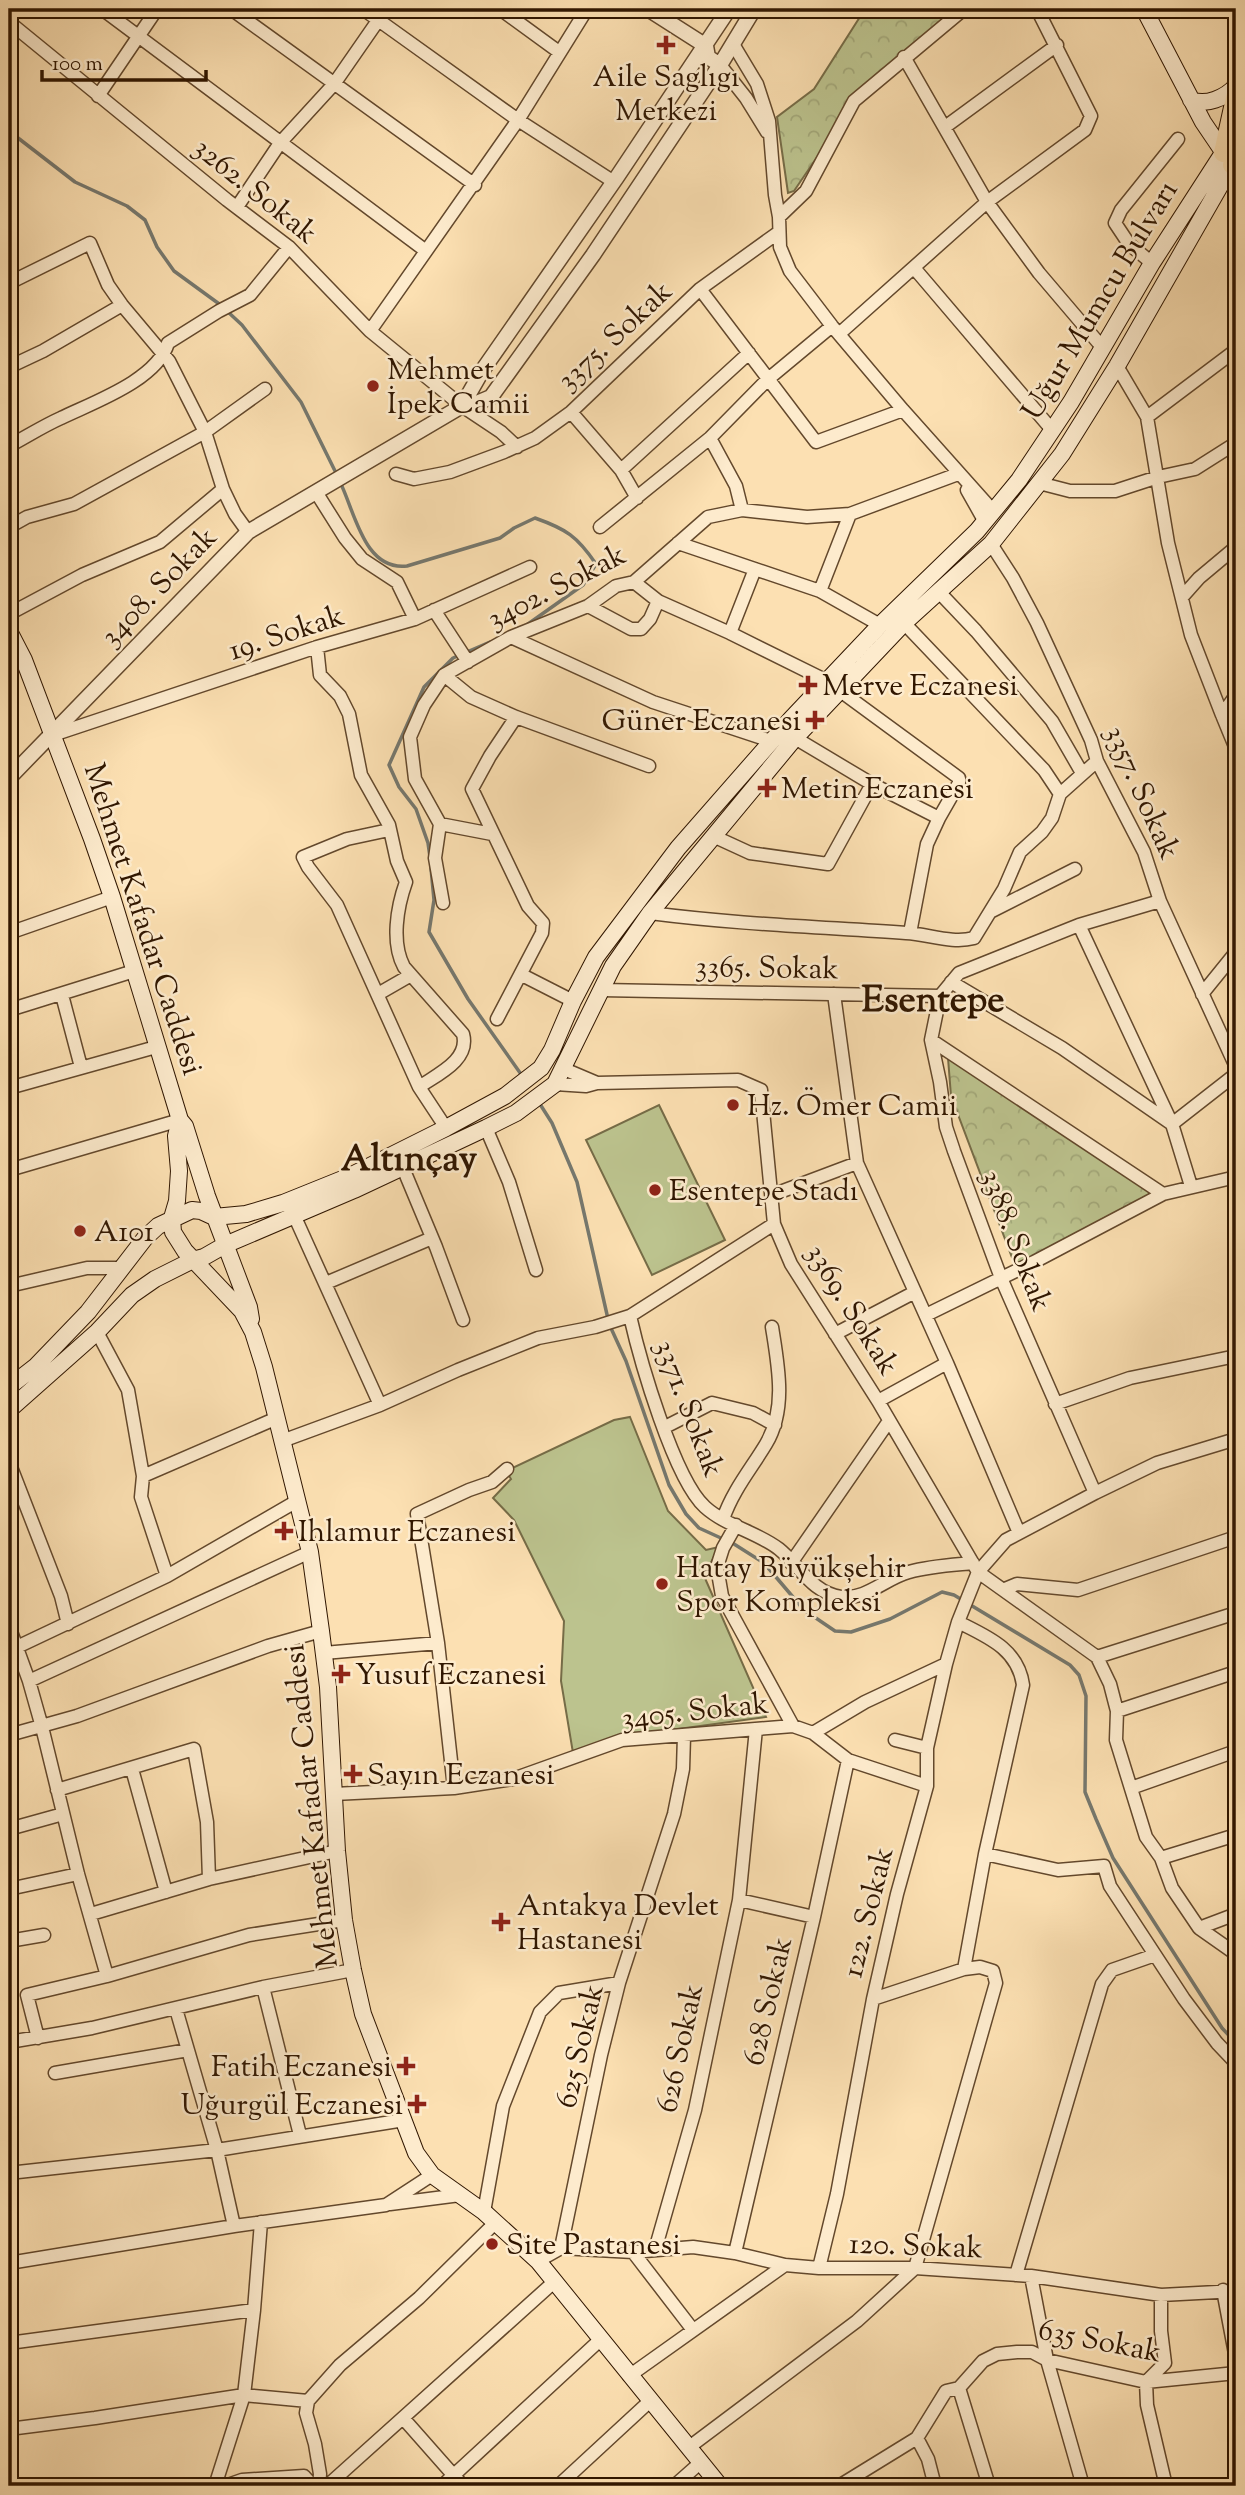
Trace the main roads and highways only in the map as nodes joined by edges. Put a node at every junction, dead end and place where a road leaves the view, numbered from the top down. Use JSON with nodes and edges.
{"nodes":[{"id":1,"x":1144,"y":9,"type":"edge"},
{"id":2,"x":1236,"y":86,"type":"edge"},
{"id":3,"x":1236,"y":94,"type":"edge"},
{"id":4,"x":1191,"y":100,"type":"junction"},
{"id":5,"x":1232,"y":160,"type":"edge"},
{"id":6,"x":1102,"y":348,"type":"junction"},
{"id":7,"x":1117,"y":366,"type":"junction"},
{"id":8,"x":985,"y":522,"type":"junction"},
{"id":9,"x":1007,"y":524,"type":"junction"},
{"id":10,"x":991,"y":544,"type":"junction"},
{"id":11,"x":9,"y":631,"type":"edge"},
{"id":12,"x":834,"y":686,"type":"junction"},
{"id":13,"x":180,"y":1121,"type":"junction"},
{"id":14,"x":214,"y":1217,"type":"junction"},
{"id":15,"x":172,"y":1218,"type":"junction"},
{"id":16,"x":225,"y":1245,"type":"junction"},
{"id":17,"x":193,"y":1260,"type":"junction"},
{"id":18,"x":253,"y":1332,"type":"junction"},
{"id":19,"x":9,"y":1387,"type":"edge"},
{"id":20,"x":9,"y":1410,"type":"edge"},
{"id":21,"x":719,"y":2486,"type":"edge"}],
"edges":[{"from":1,"to":4,"type":"main road"},
{"from":2,"to":4,"type":"main road"},
{"from":3,"to":5,"type":"main road","name":"Uğur Mumcu Bulvarı"},
{"from":4,"to":5,"type":"main road"},
{"from":5,"to":6,"type":"main road","name":"Uğur Mumcu Bulvarı"},
{"from":5,"to":7,"type":"main road","name":"Uğur Mumcu Bulvarı"},
{"from":6,"to":7,"type":"main road"},
{"from":6,"to":8,"type":"main road","name":"Uğur Mumcu Bulvarı"},
{"from":7,"to":9,"type":"main road","name":"Uğur Mumcu Bulvarı"},
{"from":8,"to":9,"type":"main road"},
{"from":8,"to":10,"type":"main road"},
{"from":8,"to":12,"type":"main road","name":"Uğur Mumcu Bulvarı"},
{"from":9,"to":10,"type":"main road","name":"Uğur Mumcu Bulvarı"},
{"from":10,"to":12,"type":"main road","name":"Uğur Mumcu Bulvarı"},
{"from":11,"to":13,"type":"main road","name":"Mehmet Kafadar Caddesi"},
{"from":12,"to":14,"type":"main road"},
{"from":12,"to":16,"type":"main road"},
{"from":13,"to":14,"type":"main road","name":"Mehmet Kafadar Caddesi"},
{"from":13,"to":15,"type":"main road","name":"Mehmet Kafadar Caddesi"},
{"from":14,"to":15,"type":"main road"},
{"from":14,"to":16,"type":"main road","name":"Mehmet Kafadar Caddesi"},
{"from":15,"to":17,"type":"main road","name":"Mehmet Kafadar Caddesi"},
{"from":15,"to":19,"type":"main road"},
{"from":16,"to":17,"type":"main road"},
{"from":16,"to":18,"type":"main road","name":"Mehmet Kafadar Caddesi"},
{"from":17,"to":18,"type":"main road","name":"Mehmet Kafadar Caddesi"},
{"from":17,"to":20,"type":"main road"},
{"from":18,"to":21,"type":"main road","name":"Mehmet Kafadar Caddesi"}]}
